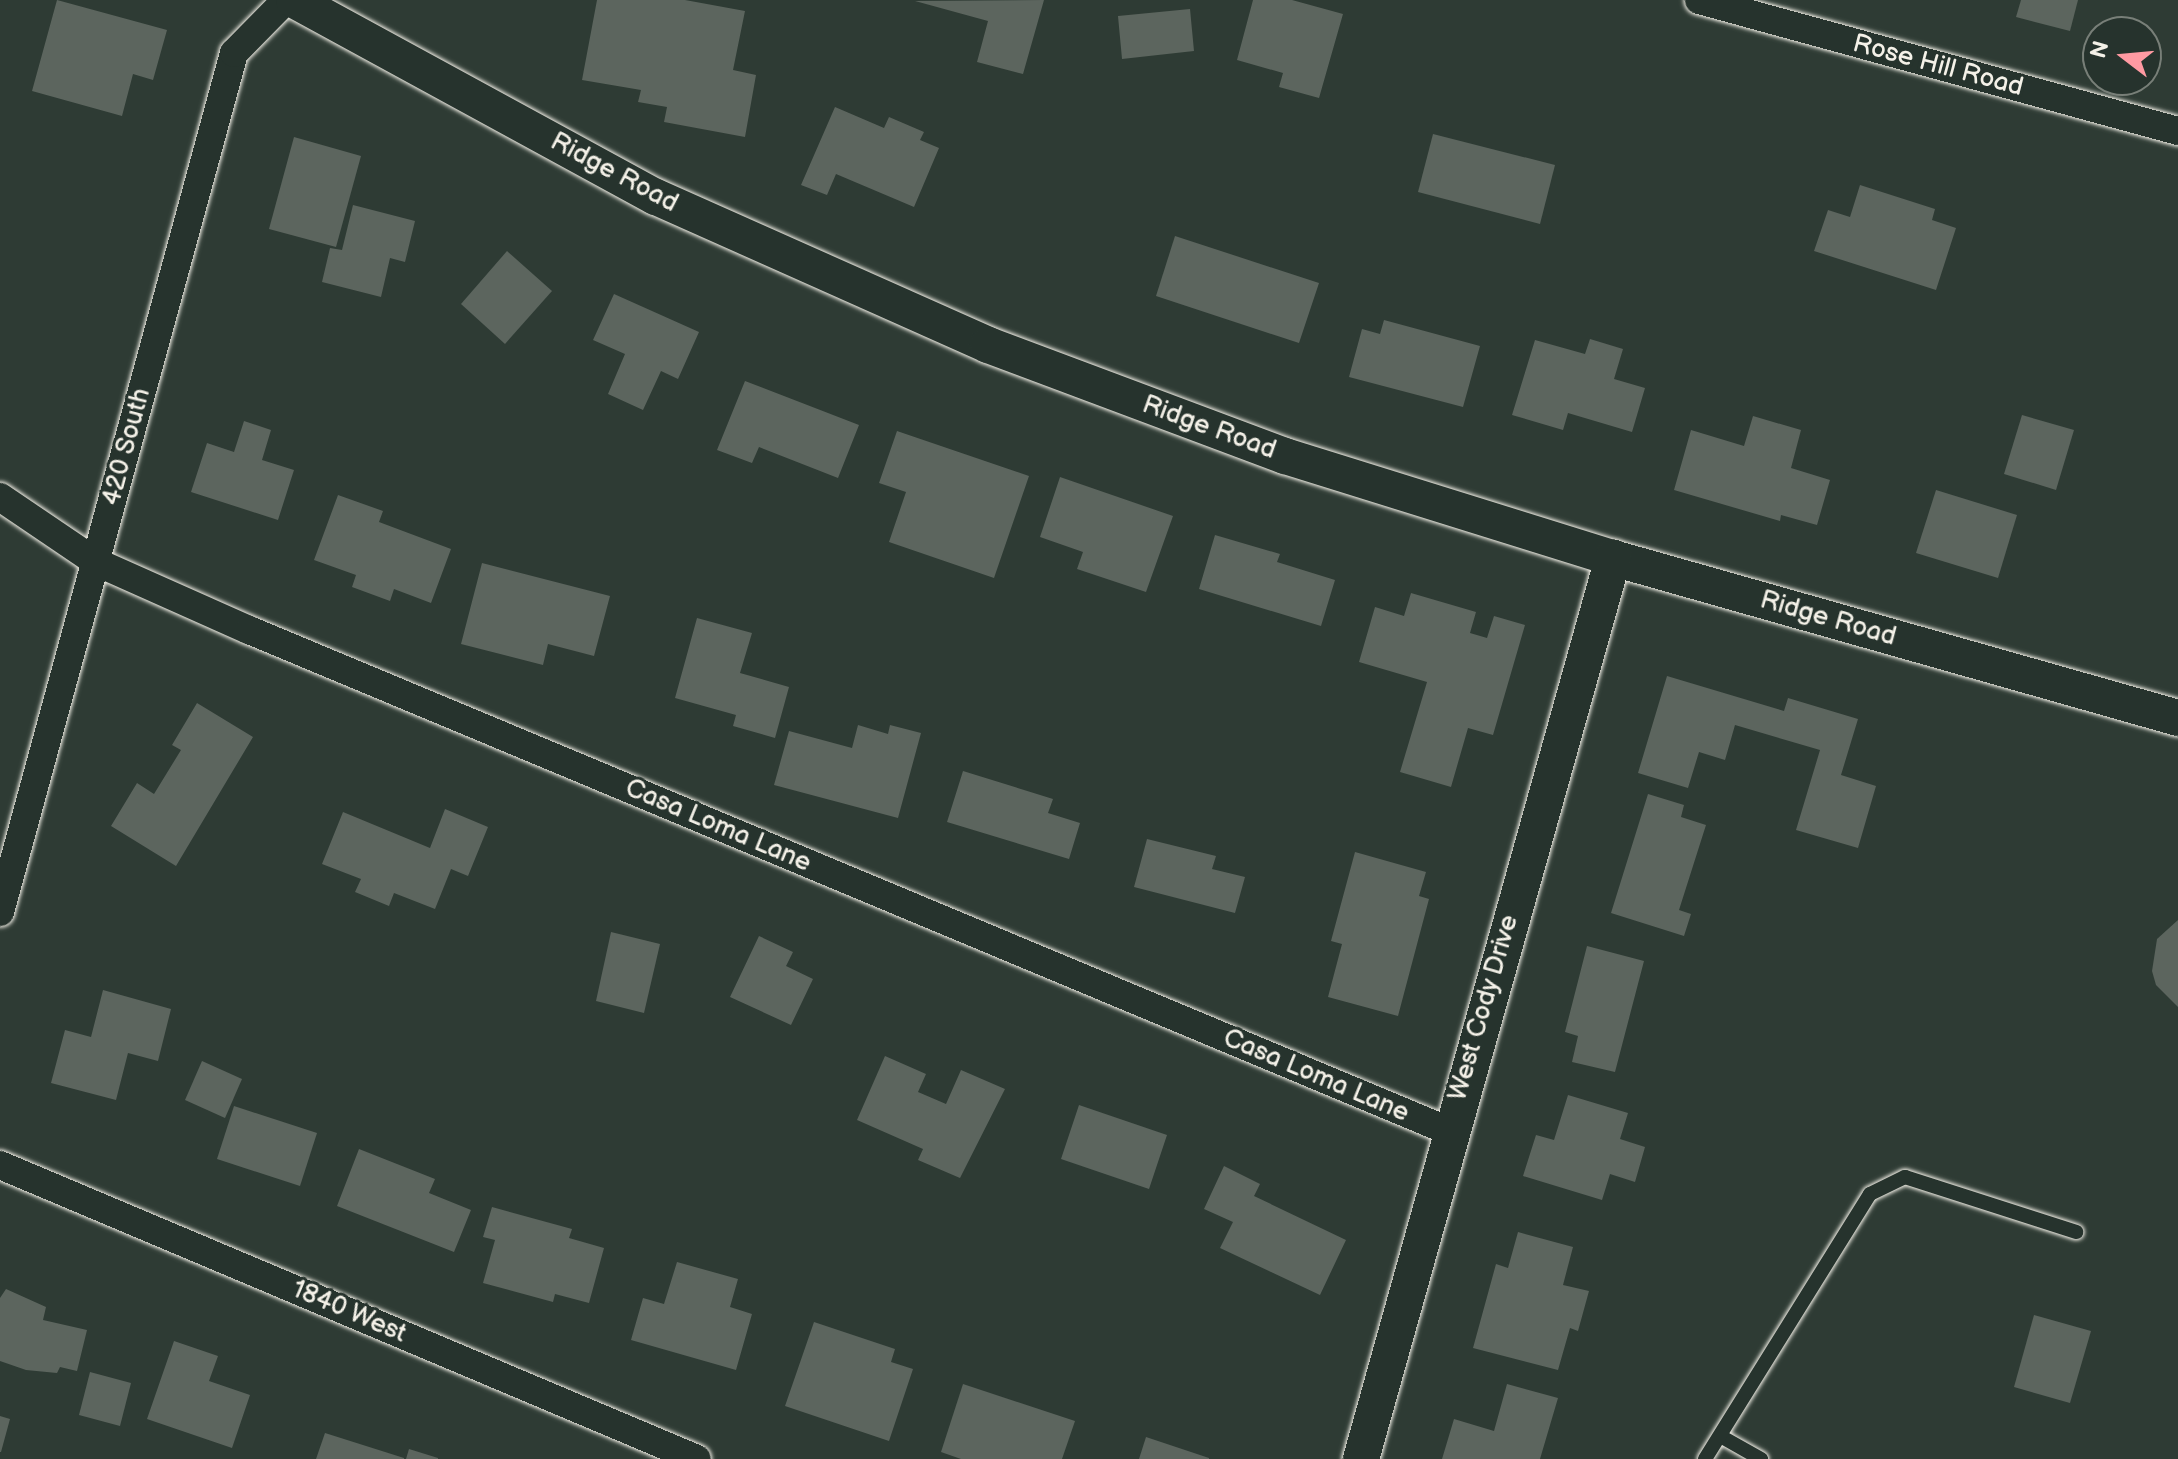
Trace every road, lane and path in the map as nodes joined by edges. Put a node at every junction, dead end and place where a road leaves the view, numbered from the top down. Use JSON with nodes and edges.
{"nodes":[{"id":1,"x":286,"y":0,"type":"edge"},
{"id":2,"x":294,"y":0,"type":"edge"},
{"id":3,"x":1699,"y":0,"type":"edge"},
{"id":4,"x":2178,"y":131,"type":"edge"},
{"id":5,"x":0,"y":497,"type":"edge"},
{"id":6,"x":1613,"y":558,"type":"junction"},
{"id":7,"x":96,"y":562,"type":"junction"},
{"id":8,"x":2178,"y":718,"type":"edge"},
{"id":9,"x":0,"y":912,"type":"edge"},
{"id":10,"x":1449,"y":1131,"type":"junction"},
{"id":11,"x":0,"y":1165,"type":"edge"},
{"id":12,"x":2076,"y":1232,"type":"dead end"},
{"id":13,"x":1722,"y":1437,"type":"junction"},
{"id":14,"x":697,"y":1459,"type":"edge"},
{"id":15,"x":1361,"y":1459,"type":"edge"},
{"id":16,"x":1705,"y":1459,"type":"edge"},
{"id":17,"x":1761,"y":1459,"type":"edge"}],
"edges":[{"from":1,"to":7,"type":"street","name":"420 South"},
{"from":2,"to":6,"type":"street","name":"Ridge Road"},
{"from":3,"to":4,"type":"street","name":"Rose Hill Road"},
{"from":5,"to":7,"type":"street","name":"Casa Loma Lane"},
{"from":6,"to":8,"type":"street","name":"Ridge Road"},
{"from":6,"to":10,"type":"street","name":"West Cody Drive"},
{"from":7,"to":9,"type":"street","name":"420 South"},
{"from":7,"to":10,"type":"street","name":"Casa Loma Lane"},
{"from":10,"to":15,"type":"street","name":"West Cody Drive"},
{"from":11,"to":14,"type":"street","name":"1840 West"},
{"from":12,"to":13,"type":"lane"},
{"from":13,"to":16,"type":"lane"},
{"from":13,"to":17,"type":"lane"}]}
